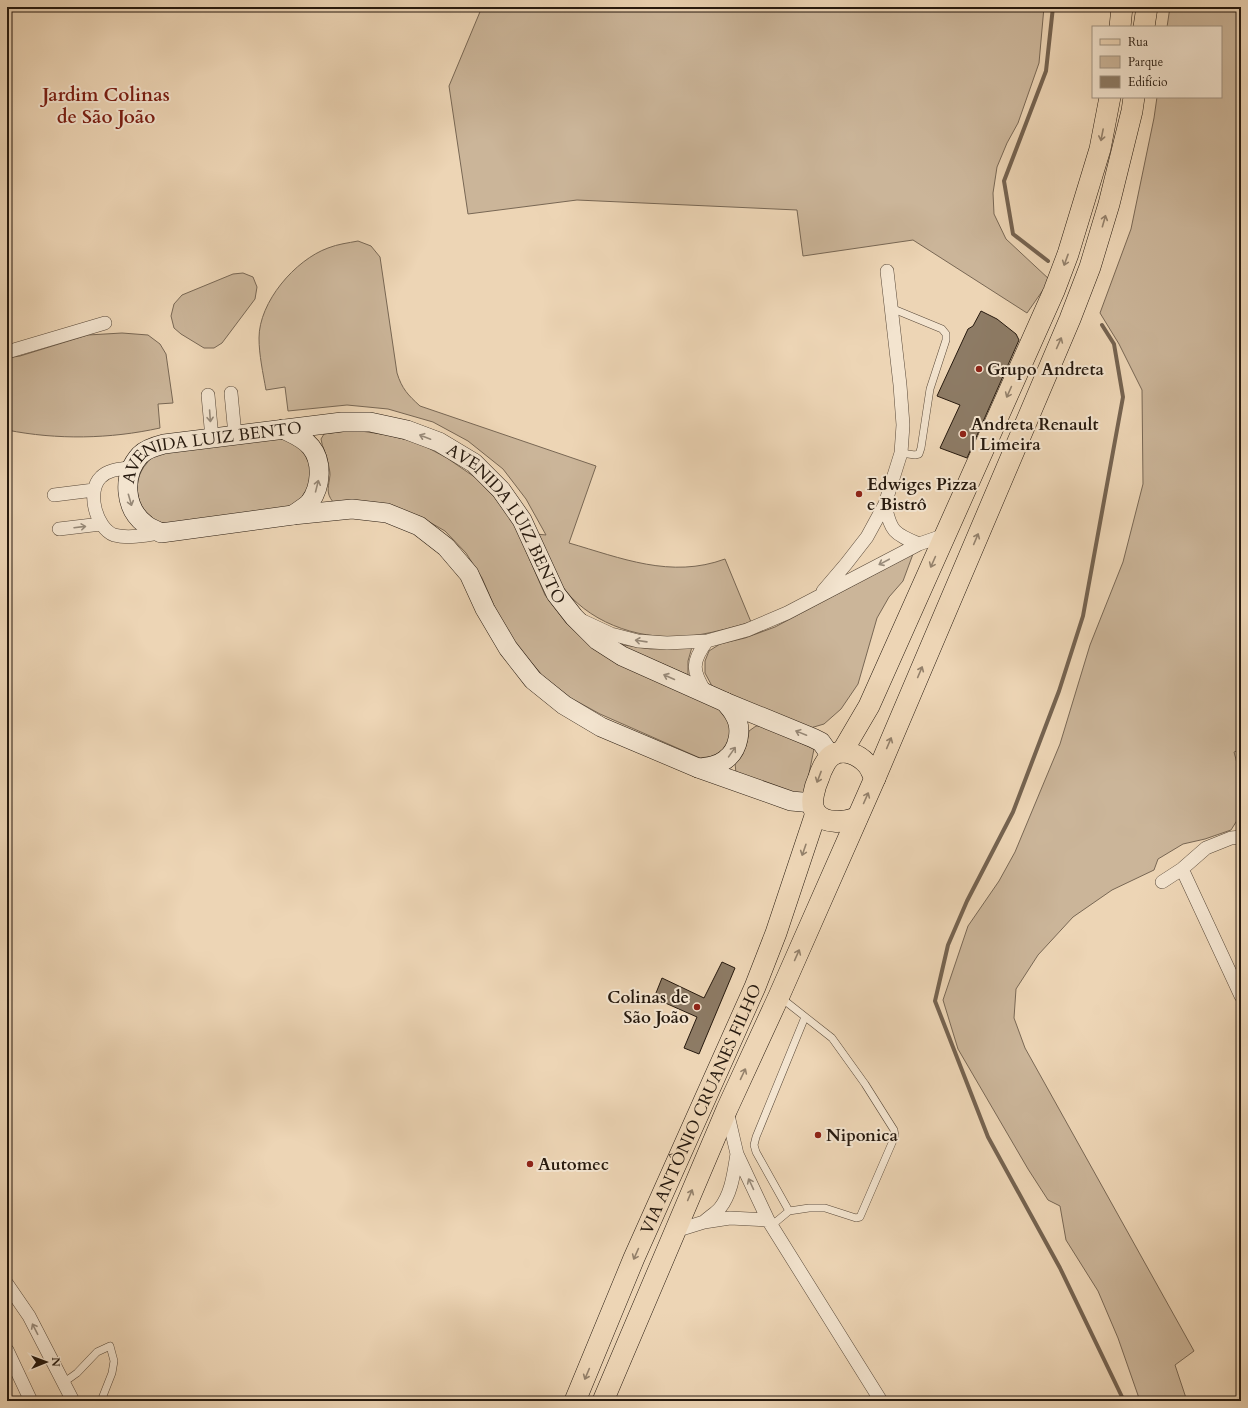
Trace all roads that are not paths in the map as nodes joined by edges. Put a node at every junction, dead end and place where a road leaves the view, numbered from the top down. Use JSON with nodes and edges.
{"nodes":[{"id":1,"x":1122,"y":7,"type":"edge"},
{"id":2,"x":1147,"y":7,"type":"edge"},
{"id":3,"x":1120,"y":26,"type":"edge"},
{"id":4,"x":1144,"y":26,"type":"edge"},
{"id":5,"x":1110,"y":98,"type":"edge"},
{"id":6,"x":1134,"y":98,"type":"edge"},
{"id":7,"x":887,"y":271,"type":"dead end"},
{"id":8,"x":891,"y":308,"type":"junction"},
{"id":9,"x":105,"y":323,"type":"dead end"},
{"id":10,"x":7,"y":352,"type":"edge"},
{"id":11,"x":231,"y":393,"type":"dead end"},
{"id":12,"x":208,"y":395,"type":"dead end"},
{"id":13,"x":283,"y":429,"type":"junction"},
{"id":14,"x":235,"y":435,"type":"junction"},
{"id":15,"x":212,"y":438,"type":"junction"},
{"id":16,"x":901,"y":453,"type":"junction"},
{"id":17,"x":133,"y":467,"type":"junction"},
{"id":18,"x":94,"y":490,"type":"junction"},
{"id":19,"x":54,"y":495,"type":"dead end"},
{"id":20,"x":885,"y":504,"type":"junction"},
{"id":21,"x":293,"y":515,"type":"junction"},
{"id":22,"x":101,"y":524,"type":"junction"},
{"id":23,"x":59,"y":529,"type":"dead end"},
{"id":24,"x":161,"y":533,"type":"junction"},
{"id":25,"x":945,"y":535,"type":"junction"},
{"id":26,"x":919,"y":544,"type":"junction"},
{"id":27,"x":818,"y":597,"type":"junction"},
{"id":28,"x":574,"y":617,"type":"junction"},
{"id":29,"x":708,"y":640,"type":"junction"},
{"id":30,"x":706,"y":693,"type":"junction"},
{"id":31,"x":725,"y":702,"type":"junction"},
{"id":32,"x":837,"y":754,"type":"junction"},
{"id":33,"x":698,"y":768,"type":"junction"},
{"id":34,"x":875,"y":778,"type":"junction"},
{"id":35,"x":815,"y":808,"type":"junction"},
{"id":36,"x":857,"y":818,"type":"junction"},
{"id":37,"x":1241,"y":837,"type":"edge"},
{"id":38,"x":1182,"y":869,"type":"junction"},
{"id":39,"x":1162,"y":882,"type":"dead end"},
{"id":40,"x":779,"y":996,"type":"junction"},
{"id":41,"x":1241,"y":996,"type":"edge"},
{"id":42,"x":805,"y":1017,"type":"junction"},
{"id":43,"x":727,"y":1109,"type":"junction"},
{"id":44,"x":737,"y":1154,"type":"junction"},
{"id":45,"x":789,"y":1211,"type":"junction"},
{"id":46,"x":704,"y":1222,"type":"junction"},
{"id":47,"x":770,"y":1223,"type":"junction"},
{"id":48,"x":675,"y":1231,"type":"junction"},
{"id":49,"x":7,"y":1284,"type":"edge"},
{"id":50,"x":7,"y":1350,"type":"edge"},
{"id":51,"x":63,"y":1383,"type":"junction"},
{"id":52,"x":31,"y":1401,"type":"edge"},
{"id":53,"x":73,"y":1401,"type":"edge"},
{"id":54,"x":101,"y":1401,"type":"edge"},
{"id":55,"x":575,"y":1401,"type":"edge"},
{"id":56,"x":603,"y":1401,"type":"edge"},
{"id":57,"x":881,"y":1401,"type":"edge"}],
"edges":[{"from":1,"to":3,"type":"main road"},
{"from":2,"to":4,"type":"main road"},
{"from":5,"to":25,"type":"main road","one_way":true},
{"from":34,"to":6,"type":"main road","one_way":true},
{"from":7,"to":8,"type":"street"},
{"from":8,"to":16,"type":"street"},
{"from":8,"to":16,"type":"lane"},
{"from":9,"to":10,"type":"street"},
{"from":11,"to":14,"type":"street"},
{"from":12,"to":15,"type":"street","one_way":true},
{"from":13,"to":14,"type":"street","name":"AVENIDA LUIZ BENTO"},
{"from":21,"to":13,"type":"street","one_way":true},
{"from":28,"to":13,"type":"street","name":"AVENIDA LUIZ BENTO","one_way":true},
{"from":14,"to":15,"type":"street","name":"AVENIDA LUIZ BENTO"},
{"from":15,"to":17,"type":"street","name":"AVENIDA LUIZ BENTO"},
{"from":16,"to":20,"type":"street"},
{"from":17,"to":18,"type":"street"},
{"from":17,"to":24,"type":"street","name":"AVENIDA LUIZ BENTO","one_way":true},
{"from":18,"to":19,"type":"street"},
{"from":18,"to":22,"type":"street"},
{"from":20,"to":26,"type":"street"},
{"from":20,"to":27,"type":"street"},
{"from":21,"to":24,"type":"street"},
{"from":21,"to":33,"type":"street"},
{"from":23,"to":22,"type":"street","one_way":true},
{"from":22,"to":24,"type":"street"},
{"from":25,"to":26,"type":"street"},
{"from":25,"to":32,"type":"main road","one_way":true},
{"from":26,"to":27,"type":"street","one_way":true},
{"from":27,"to":29,"type":"street"},
{"from":29,"to":28,"type":"street","one_way":true},
{"from":30,"to":28,"type":"street","name":"AVENIDA LUIZ BENTO","one_way":true},
{"from":29,"to":30,"type":"street"},
{"from":30,"to":31,"type":"street","name":"AVENIDA LUIZ BENTO"},
{"from":32,"to":31,"type":"street","name":"AVENIDA LUIZ BENTO","one_way":true},
{"from":33,"to":31,"type":"street","one_way":true},
{"from":32,"to":34,"type":"main road"},
{"from":32,"to":35,"type":"main road","one_way":true},
{"from":33,"to":35,"type":"street"},
{"from":36,"to":34,"type":"main road","one_way":true},
{"from":35,"to":36,"type":"main road"},
{"from":35,"to":55,"type":"main road","name":"VIA ANTÔNIO CRUANES FILHO","one_way":true},
{"from":40,"to":36,"type":"main road","name":"VIA ANTÔNIO CRUANES FILHO","one_way":true},
{"from":37,"to":38,"type":"street"},
{"from":38,"to":39,"type":"street"},
{"from":38,"to":41,"type":"street"},
{"from":40,"to":42,"type":"lane"},
{"from":43,"to":40,"type":"main road","name":"VIA ANTÔNIO CRUANES FILHO","one_way":true},
{"from":42,"to":45,"type":"lane"},
{"from":42,"to":45,"type":"lane"},
{"from":43,"to":44,"type":"street"},
{"from":48,"to":43,"type":"main road","name":"VIA ANTÔNIO CRUANES FILHO","one_way":true},
{"from":44,"to":46,"type":"street"},
{"from":47,"to":44,"type":"street","one_way":true},
{"from":45,"to":47,"type":"lane"},
{"from":46,"to":47,"type":"street"},
{"from":46,"to":48,"type":"street"},
{"from":47,"to":57,"type":"street"},
{"from":48,"to":56,"type":"main road","name":"VIA ANTÔNIO CRUANES FILHO"},
{"from":51,"to":49,"type":"street","one_way":true},
{"from":50,"to":52,"type":"street"},
{"from":51,"to":53,"type":"street"},
{"from":51,"to":54,"type":"lane"}]}
